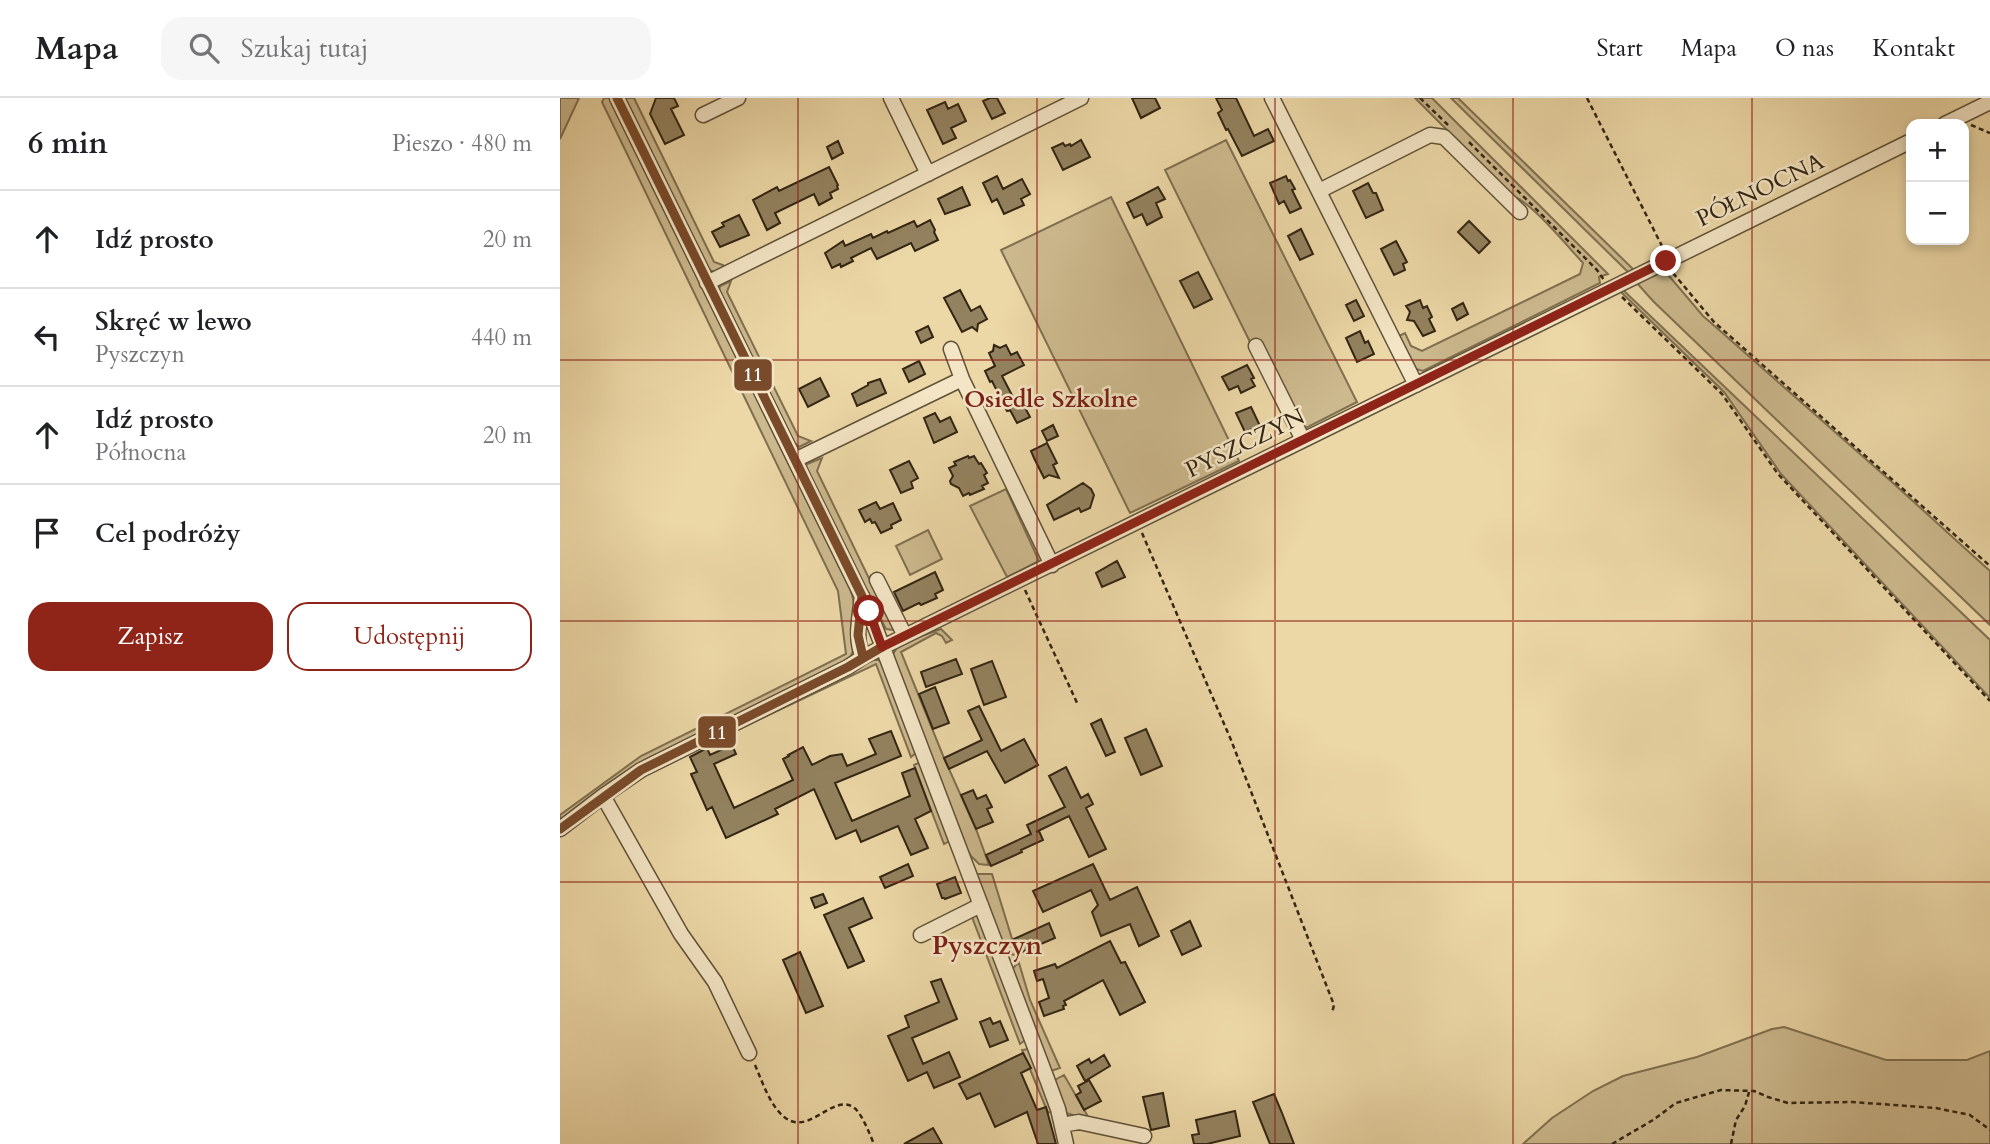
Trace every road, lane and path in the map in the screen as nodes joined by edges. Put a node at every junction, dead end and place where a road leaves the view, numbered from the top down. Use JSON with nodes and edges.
{"nodes":[{"id":1,"x":617,"y":98,"type":"edge"},
{"id":2,"x":738,"y":98,"type":"edge"},
{"id":3,"x":891,"y":98,"type":"edge"},
{"id":4,"x":1081,"y":98,"type":"edge"},
{"id":5,"x":1272,"y":98,"type":"edge"},
{"id":6,"x":1587,"y":98,"type":"edge"},
{"id":7,"x":1990,"y":102,"type":"edge"},
{"id":8,"x":703,"y":115,"type":"dead end"},
{"id":9,"x":1955,"y":119,"type":"edge"},
{"id":10,"x":1906,"y":143,"type":"edge"},
{"id":11,"x":928,"y":173,"type":"junction"},
{"id":12,"x":1318,"y":191,"type":"junction"},
{"id":13,"x":1520,"y":212,"type":"dead end"},
{"id":14,"x":1666,"y":261,"type":"junction"},
{"id":15,"x":1629,"y":280,"type":"joint"},
{"id":16,"x":707,"y":283,"type":"junction"},
{"id":17,"x":1607,"y":291,"type":"junction"},
{"id":18,"x":1256,"y":346,"type":"dead end"},
{"id":19,"x":951,"y":349,"type":"dead end"},
{"id":20,"x":962,"y":379,"type":"junction"},
{"id":21,"x":1416,"y":385,"type":"junction"},
{"id":22,"x":1303,"y":440,"type":"junction"},
{"id":23,"x":795,"y":460,"type":"junction"},
{"id":24,"x":1136,"y":522,"type":"junction"},
{"id":25,"x":1052,"y":565,"type":"junction"},
{"id":26,"x":1990,"y":566,"type":"edge"},
{"id":27,"x":1020,"y":579,"type":"junction"},
{"id":28,"x":877,"y":580,"type":"dead end"},
{"id":29,"x":862,"y":596,"type":"junction"},
{"id":30,"x":905,"y":636,"type":"junction"},
{"id":31,"x":882,"y":647,"type":"junction"},
{"id":32,"x":863,"y":657,"type":"junction"},
{"id":33,"x":1990,"y":701,"type":"edge"},
{"id":34,"x":1078,"y":705,"type":"dead end"},
{"id":35,"x":603,"y":796,"type":"junction"},
{"id":36,"x":560,"y":829,"type":"edge"},
{"id":37,"x":981,"y":905,"type":"junction"},
{"id":38,"x":921,"y":935,"type":"dead end"},
{"id":39,"x":1332,"y":1013,"type":"dead end"},
{"id":40,"x":749,"y":1053,"type":"joint"},
{"id":41,"x":1749,"y":1091,"type":"junction"},
{"id":42,"x":1062,"y":1125,"type":"junction"},
{"id":43,"x":1990,"y":1130,"type":"edge"},
{"id":44,"x":1144,"y":1136,"type":"dead end"},
{"id":45,"x":874,"y":1144,"type":"edge"},
{"id":46,"x":1066,"y":1144,"type":"edge"},
{"id":47,"x":1612,"y":1144,"type":"edge"},
{"id":48,"x":1731,"y":1144,"type":"edge"}],
"edges":[{"from":1,"to":16,"type":"street"},
{"from":2,"to":8,"type":"street"},
{"from":3,"to":11,"type":"street"},
{"from":4,"to":11,"type":"street"},
{"from":5,"to":12,"type":"street"},
{"from":6,"to":14,"type":"path"},
{"from":7,"to":9,"type":"street"},
{"from":10,"to":14,"type":"street","name":"PÓŁNOCNA"},
{"from":11,"to":16,"type":"street"},
{"from":12,"to":13,"type":"street"},
{"from":12,"to":21,"type":"street"},
{"from":14,"to":15,"type":"street","name":"PÓŁNOCNA"},
{"from":14,"to":26,"type":"path"},
{"from":15,"to":17,"type":"street","name":"PYSZCZYN"},
{"from":16,"to":23,"type":"street"},
{"from":17,"to":21,"type":"street","name":"PYSZCZYN"},
{"from":17,"to":33,"type":"path"},
{"from":18,"to":22,"type":"street"},
{"from":19,"to":20,"type":"street"},
{"from":20,"to":23,"type":"street"},
{"from":20,"to":25,"type":"street"},
{"from":21,"to":22,"type":"street","name":"PYSZCZYN"},
{"from":22,"to":24,"type":"street","name":"PYSZCZYN"},
{"from":23,"to":29,"type":"street"},
{"from":24,"to":25,"type":"street","name":"PYSZCZYN"},
{"from":24,"to":39,"type":"path"},
{"from":25,"to":27,"type":"street","name":"PYSZCZYN"},
{"from":27,"to":30,"type":"street","name":"PYSZCZYN"},
{"from":27,"to":34,"type":"path"},
{"from":28,"to":30,"type":"street"},
{"from":29,"to":31,"type":"street"},
{"from":29,"to":32,"type":"street"},
{"from":30,"to":31,"type":"street","name":"PYSZCZYN"},
{"from":31,"to":32,"type":"street","name":"PYSZCZYN"},
{"from":31,"to":37,"type":"street"},
{"from":32,"to":35,"type":"street","name":"PYSZCZYN"},
{"from":35,"to":36,"type":"street","name":"PYSZCZYN"},
{"from":35,"to":40,"type":"street"},
{"from":37,"to":38,"type":"street"},
{"from":37,"to":42,"type":"street"},
{"from":40,"to":45,"type":"path"},
{"from":41,"to":43,"type":"path"},
{"from":41,"to":47,"type":"path"},
{"from":41,"to":48,"type":"path"},
{"from":42,"to":44,"type":"street"},
{"from":42,"to":46,"type":"street"}]}
